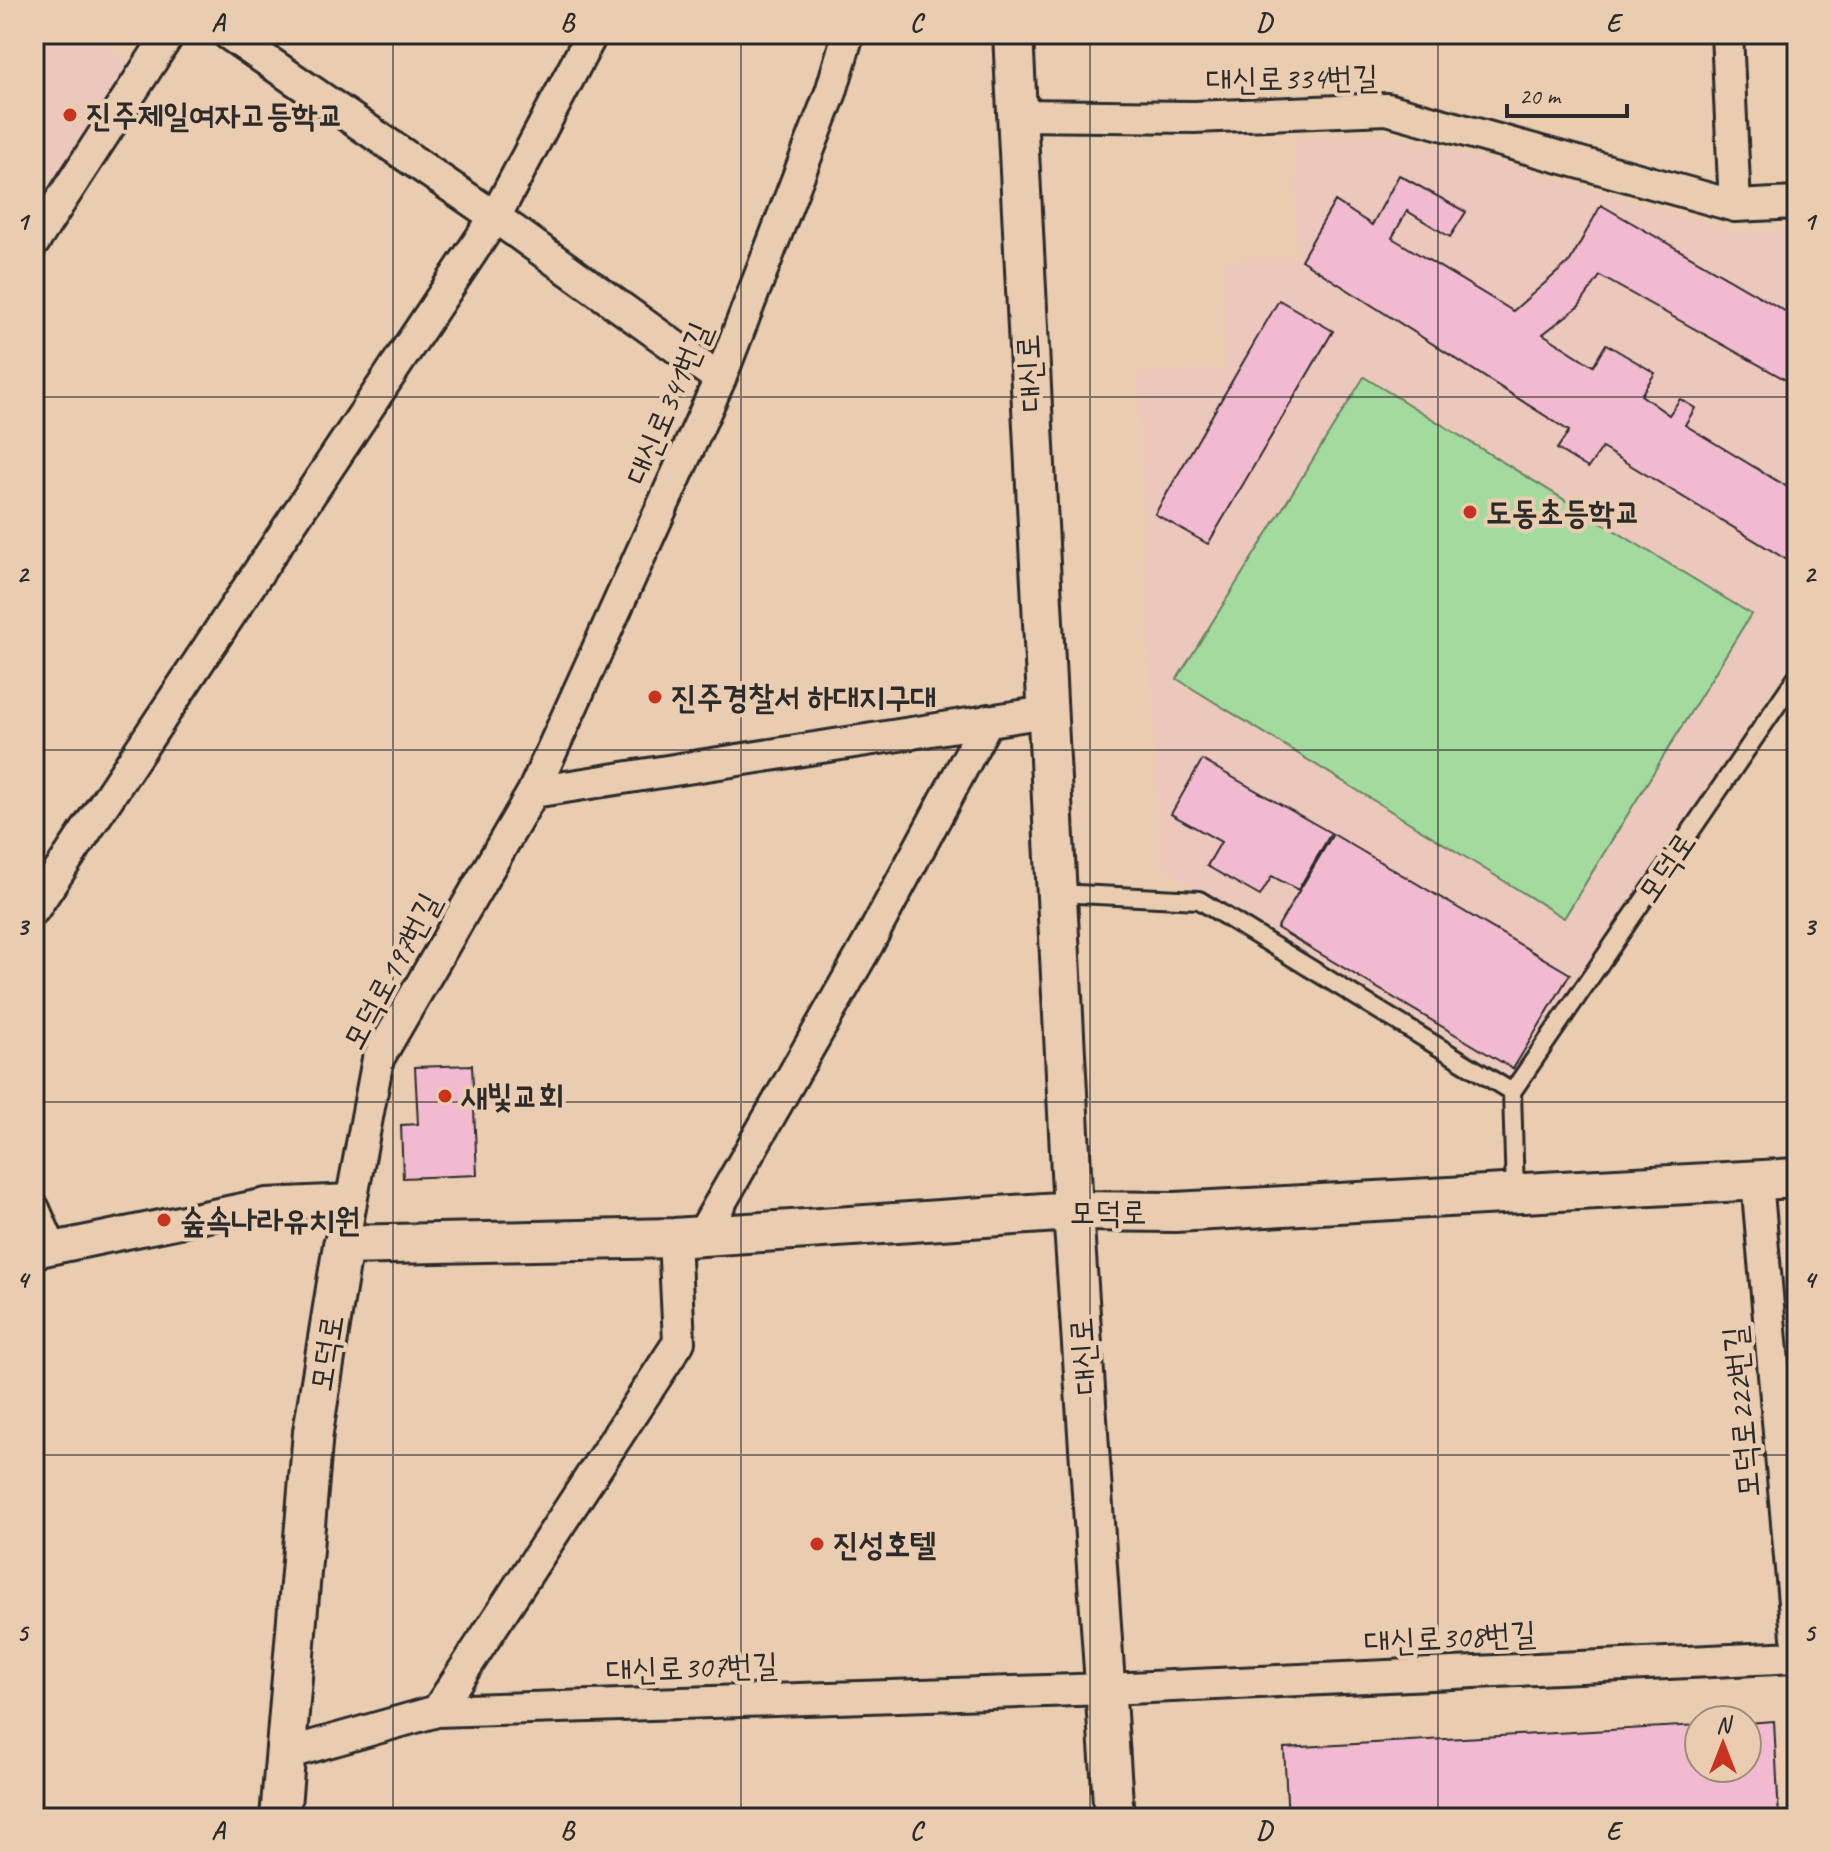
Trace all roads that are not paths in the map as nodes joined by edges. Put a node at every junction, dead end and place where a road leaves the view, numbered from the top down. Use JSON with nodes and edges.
{"nodes":[{"id":1,"x":169,"y":34,"type":"edge"},
{"id":2,"x":228,"y":34,"type":"edge"},
{"id":3,"x":592,"y":34,"type":"edge"},
{"id":4,"x":848,"y":34,"type":"edge"},
{"id":5,"x":1013,"y":34,"type":"edge"},
{"id":6,"x":1727,"y":34,"type":"edge"},
{"id":7,"x":1016,"y":115,"type":"junction"},
{"id":8,"x":1797,"y":203,"type":"edge"},
{"id":9,"x":1735,"y":206,"type":"junction"},
{"id":10,"x":495,"y":217,"type":"junction"},
{"id":11,"x":34,"y":242,"type":"edge"},
{"id":12,"x":720,"y":379,"type":"junction"},
{"id":13,"x":1797,"y":676,"type":"edge"},
{"id":14,"x":1046,"y":712,"type":"junction"},
{"id":15,"x":988,"y":720,"type":"junction"},
{"id":16,"x":533,"y":792,"type":"junction"},
{"id":17,"x":1055,"y":893,"type":"junction"},
{"id":18,"x":34,"y":909,"type":"edge"},
{"id":19,"x":1512,"y":1092,"type":"junction"},
{"id":20,"x":1797,"y":1178,"type":"edge"},
{"id":21,"x":1757,"y":1181,"type":"junction"},
{"id":22,"x":1515,"y":1195,"type":"junction"},
{"id":23,"x":350,"y":1200,"type":"junction"},
{"id":24,"x":34,"y":1209,"type":"edge"},
{"id":25,"x":1073,"y":1211,"type":"junction"},
{"id":26,"x":688,"y":1236,"type":"junction"},
{"id":27,"x":343,"y":1245,"type":"junction"},
{"id":28,"x":42,"y":1250,"type":"edge"},
{"id":29,"x":1797,"y":1637,"type":"edge"},
{"id":30,"x":1797,"y":1657,"type":"edge"},
{"id":31,"x":1107,"y":1689,"type":"junction"},
{"id":32,"x":437,"y":1711,"type":"junction"},
{"id":33,"x":285,"y":1754,"type":"junction"},
{"id":34,"x":280,"y":1818,"type":"edge"},
{"id":35,"x":1114,"y":1818,"type":"edge"}],
"edges":[{"from":1,"to":11,"type":"street"},
{"from":2,"to":10,"type":"street"},
{"from":3,"to":10,"type":"street"},
{"from":4,"to":12,"type":"street","name":"대신로341번길"},
{"from":5,"to":7,"type":"street","name":"대신로"},
{"from":6,"to":9,"type":"street"},
{"from":7,"to":9,"type":"street","name":"대신로334번길"},
{"from":7,"to":14,"type":"street","name":"대신로"},
{"from":8,"to":9,"type":"street","name":"대신로334번길"},
{"from":10,"to":12,"type":"street"},
{"from":10,"to":18,"type":"street"},
{"from":12,"to":16,"type":"street","name":"대신로341번길"},
{"from":13,"to":19,"type":"lane","name":"모덕로"},
{"from":14,"to":15,"type":"street"},
{"from":14,"to":17,"type":"street","name":"대신로"},
{"from":15,"to":16,"type":"street"},
{"from":15,"to":26,"type":"street"},
{"from":16,"to":23,"type":"street","name":"모덕로197번길"},
{"from":17,"to":19,"type":"lane"},
{"from":17,"to":25,"type":"street","name":"대신로"},
{"from":19,"to":22,"type":"lane"},
{"from":20,"to":21,"type":"street","name":"모덕로"},
{"from":21,"to":22,"type":"street","name":"모덕로"},
{"from":21,"to":29,"type":"street","name":"모덕로222번길"},
{"from":22,"to":25,"type":"street","name":"모덕로"},
{"from":23,"to":27,"type":"street","name":"모덕로197번길"},
{"from":23,"to":28,"type":"street"},
{"from":24,"to":28,"type":"street"},
{"from":25,"to":26,"type":"street","name":"모덕로"},
{"from":25,"to":31,"type":"street","name":"대신로"},
{"from":26,"to":27,"type":"street","name":"모덕로"},
{"from":26,"to":32,"type":"street"},
{"from":27,"to":33,"type":"street","name":"모덕로"},
{"from":30,"to":31,"type":"street","name":"대신로308번길"},
{"from":31,"to":32,"type":"street","name":"대신로307번길"},
{"from":31,"to":35,"type":"street","name":"대신로"},
{"from":32,"to":33,"type":"street","name":"대신로307번길"},
{"from":33,"to":34,"type":"street","name":"모덕로"}]}
